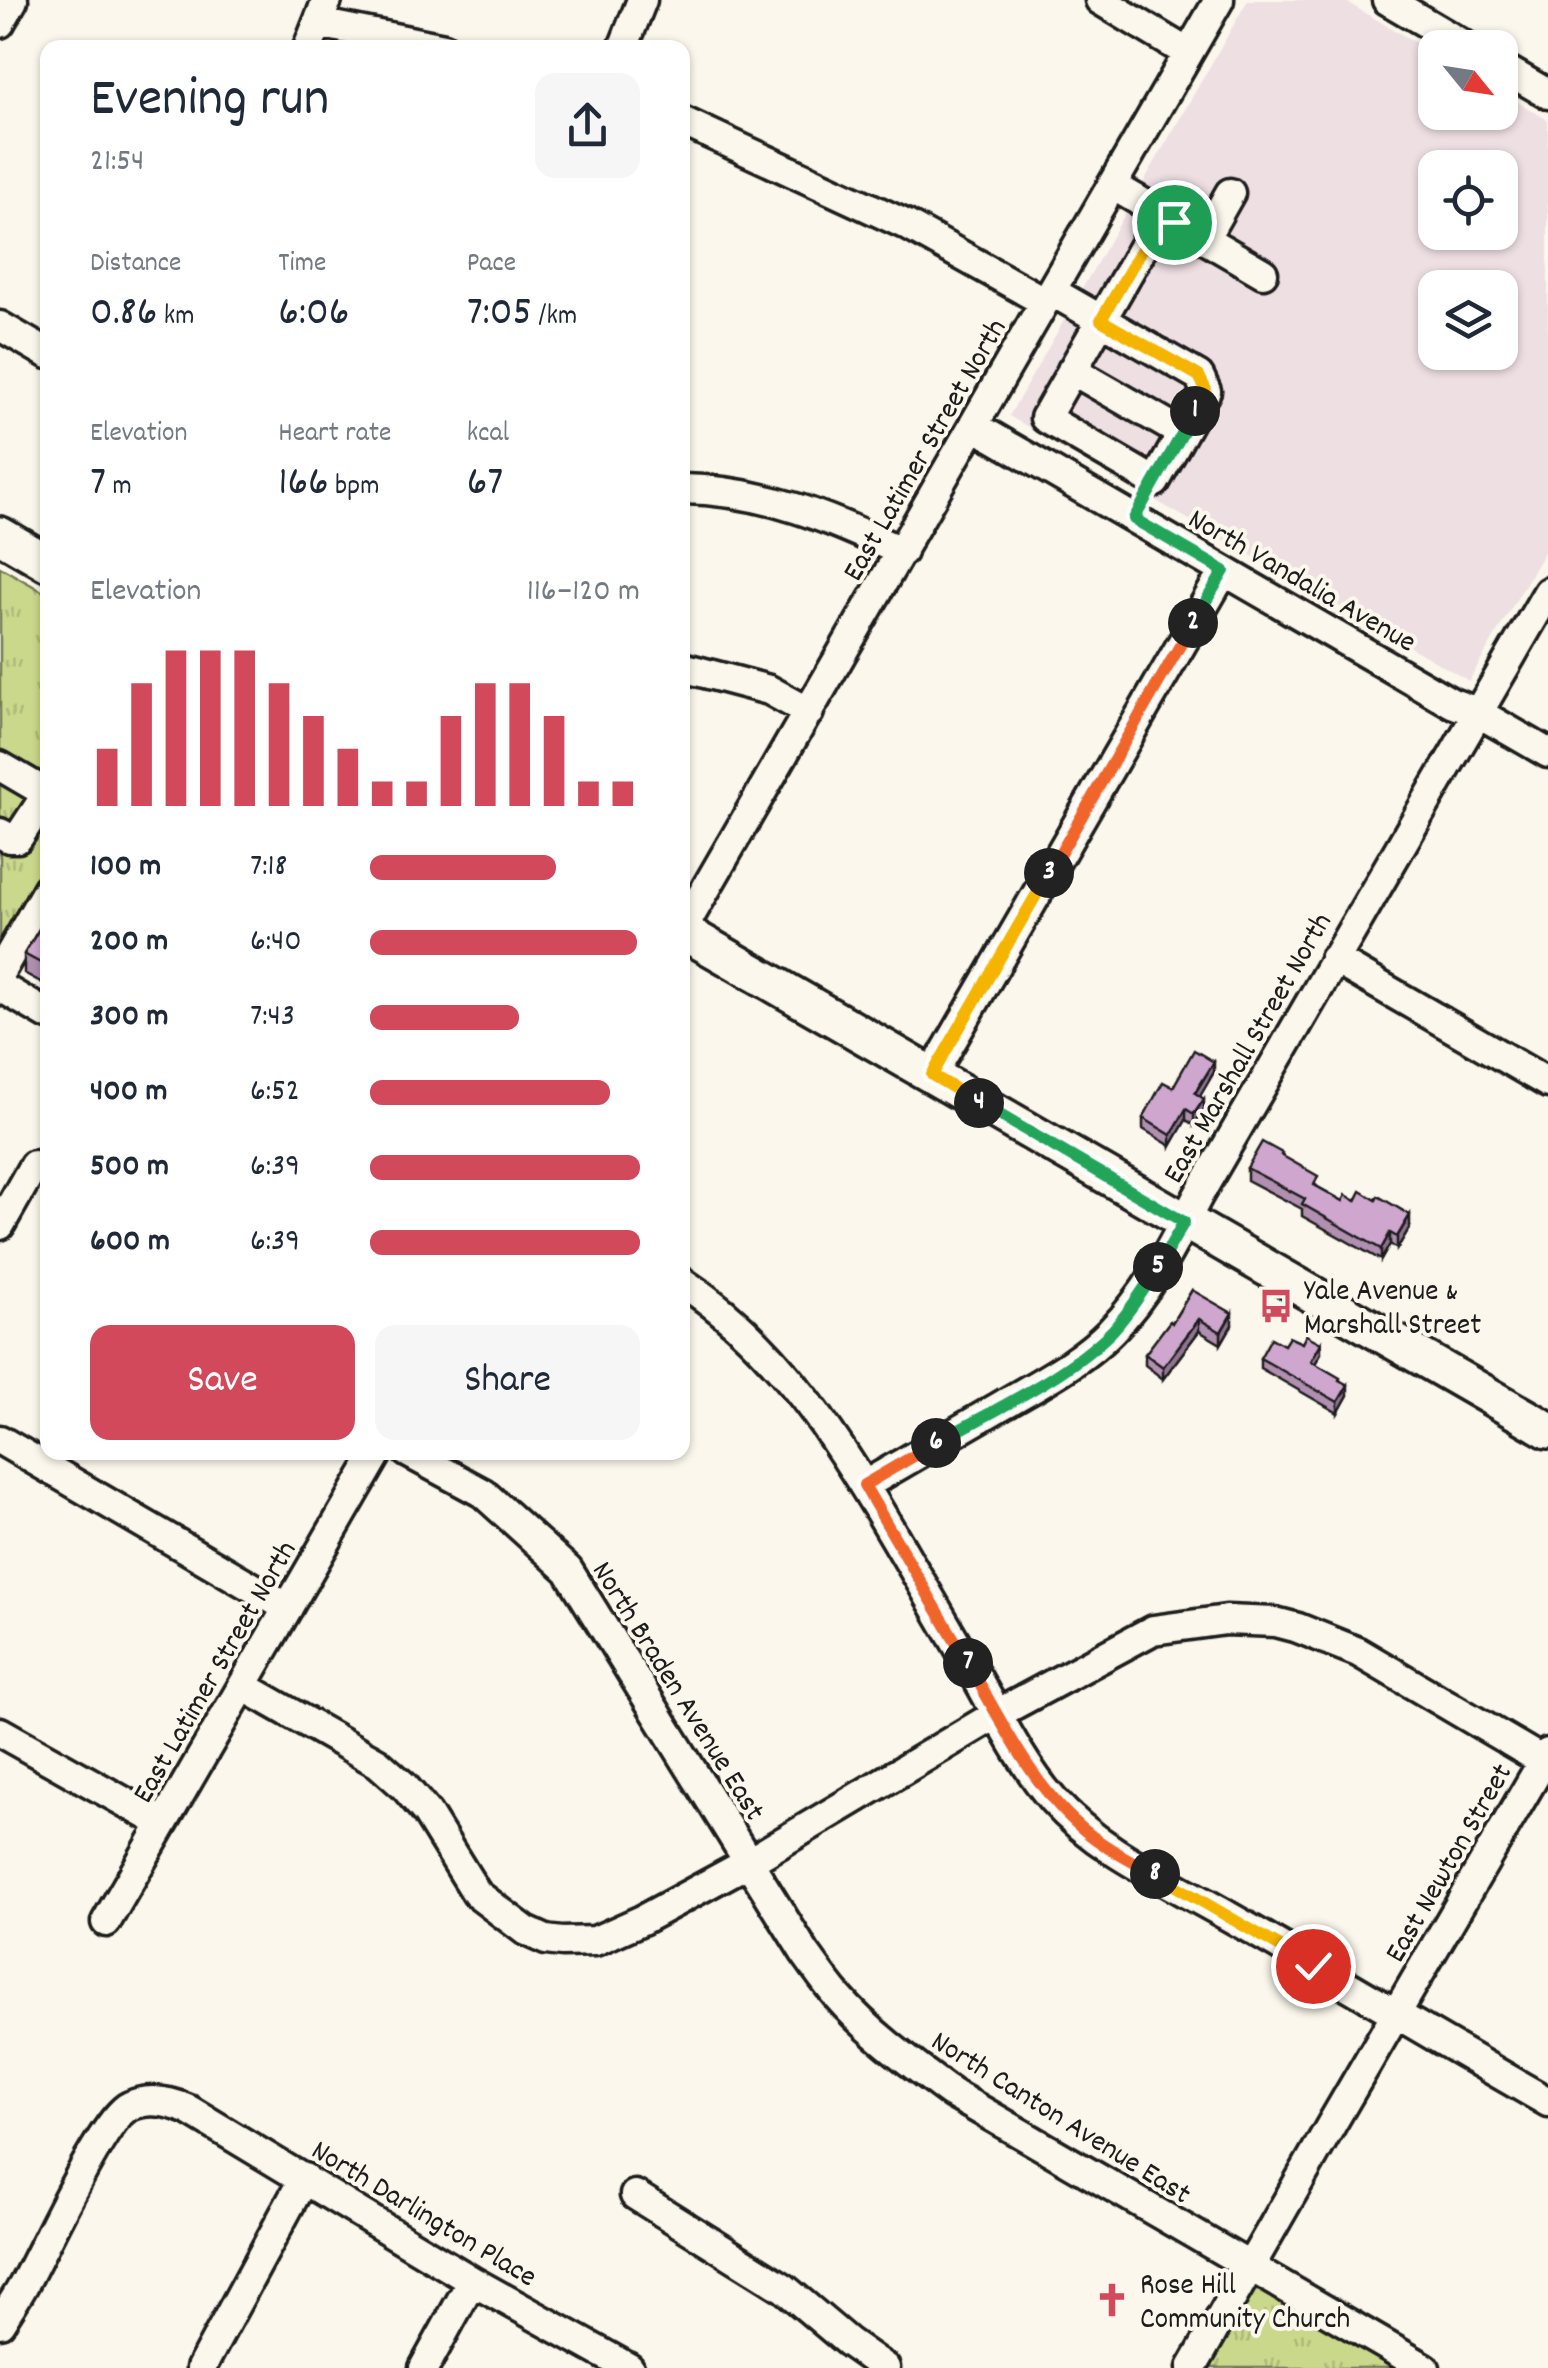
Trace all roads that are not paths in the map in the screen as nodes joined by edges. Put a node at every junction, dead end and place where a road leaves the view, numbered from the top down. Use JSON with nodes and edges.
{"nodes":[{"id":1,"x":13,"y":0,"type":"edge"},
{"id":2,"x":642,"y":0,"type":"edge"},
{"id":3,"x":1100,"y":0,"type":"edge"},
{"id":4,"x":1218,"y":0,"type":"edge"},
{"id":5,"x":1387,"y":0,"type":"edge"},
{"id":6,"x":0,"y":23,"type":"edge"},
{"id":7,"x":318,"y":23,"type":"edge"},
{"id":8,"x":1438,"y":30,"type":"edge"},
{"id":9,"x":404,"y":40,"type":"edge"},
{"id":10,"x":627,"y":40,"type":"edge"},
{"id":11,"x":1188,"y":53,"type":"junction"},
{"id":12,"x":1518,"y":76,"type":"edge"},
{"id":13,"x":1548,"y":94,"type":"edge"},
{"id":14,"x":690,"y":125,"type":"edge"},
{"id":15,"x":1112,"y":185,"type":"junction"},
{"id":16,"x":1230,"y":193,"type":"dead end"},
{"id":17,"x":1162,"y":214,"type":"junction"},
{"id":18,"x":1204,"y":239,"type":"junction"},
{"id":19,"x":1263,"y":274,"type":"dead end"},
{"id":20,"x":1048,"y":297,"type":"junction"},
{"id":21,"x":1101,"y":320,"type":"junction"},
{"id":22,"x":0,"y":326,"type":"edge"},
{"id":23,"x":40,"y":349,"type":"edge"},
{"id":24,"x":1072,"y":370,"type":"junction"},
{"id":25,"x":1188,"y":423,"type":"junction"},
{"id":26,"x":974,"y":426,"type":"junction"},
{"id":27,"x":1155,"y":482,"type":"junction"},
{"id":28,"x":690,"y":490,"type":"edge"},
{"id":29,"x":1134,"y":519,"type":"junction"},
{"id":30,"x":0,"y":535,"type":"edge"},
{"id":31,"x":902,"y":552,"type":"junction"},
{"id":32,"x":40,"y":558,"type":"edge"},
{"id":33,"x":1224,"y":571,"type":"junction"},
{"id":34,"x":1548,"y":592,"type":"edge"},
{"id":35,"x":690,"y":669,"type":"edge"},
{"id":36,"x":809,"y":712,"type":"junction"},
{"id":37,"x":1478,"y":712,"type":"junction"},
{"id":38,"x":1548,"y":753,"type":"edge"},
{"id":39,"x":0,"y":766,"type":"edge"},
{"id":40,"x":40,"y":789,"type":"edge"},
{"id":41,"x":40,"y":803,"type":"edge"},
{"id":42,"x":0,"y":833,"type":"edge"},
{"id":43,"x":40,"y":902,"type":"edge"},
{"id":44,"x":690,"y":916,"type":"edge"},
{"id":45,"x":690,"y":935,"type":"edge"},
{"id":46,"x":1334,"y":960,"type":"junction"},
{"id":47,"x":0,"y":972,"type":"edge"},
{"id":48,"x":0,"y":982,"type":"edge"},
{"id":49,"x":40,"y":1010,"type":"edge"},
{"id":50,"x":932,"y":1075,"type":"junction"},
{"id":51,"x":1548,"y":1083,"type":"edge"},
{"id":52,"x":40,"y":1170,"type":"edge"},
{"id":53,"x":1184,"y":1222,"type":"junction"},
{"id":54,"x":0,"y":1225,"type":"edge"},
{"id":55,"x":690,"y":1288,"type":"edge"},
{"id":56,"x":1548,"y":1430,"type":"edge"},
{"id":57,"x":0,"y":1440,"type":"edge"},
{"id":58,"x":373,"y":1460,"type":"edge"},
{"id":59,"x":421,"y":1460,"type":"edge"},
{"id":60,"x":864,"y":1485,"type":"junction"},
{"id":61,"x":288,"y":1608,"type":"junction"},
{"id":62,"x":244,"y":1686,"type":"junction"},
{"id":63,"x":998,"y":1714,"type":"junction"},
{"id":64,"x":0,"y":1732,"type":"edge"},
{"id":65,"x":1546,"y":1759,"type":"edge"},
{"id":66,"x":162,"y":1823,"type":"junction"},
{"id":67,"x":750,"y":1862,"type":"junction"},
{"id":68,"x":106,"y":1922,"type":"dead end"},
{"id":69,"x":1397,"y":2015,"type":"junction"},
{"id":70,"x":1548,"y":2102,"type":"edge"},
{"id":71,"x":304,"y":2178,"type":"junction"},
{"id":72,"x":635,"y":2194,"type":"dead end"},
{"id":73,"x":1249,"y":2267,"type":"junction"},
{"id":74,"x":472,"y":2281,"type":"junction"},
{"id":75,"x":0,"y":2324,"type":"edge"},
{"id":76,"x":1417,"y":2366,"type":"edge"},
{"id":77,"x":200,"y":2368,"type":"edge"},
{"id":78,"x":424,"y":2368,"type":"edge"},
{"id":79,"x":628,"y":2368,"type":"edge"},
{"id":80,"x":885,"y":2368,"type":"edge"},
{"id":81,"x":1192,"y":2368,"type":"edge"}],
"edges":[{"from":1,"to":6,"type":"street"},
{"from":2,"to":10,"type":"street"},
{"from":3,"to":11,"type":"street"},
{"from":4,"to":11,"type":"street","name":"East Latimer Street North"},
{"from":5,"to":8,"type":"street"},
{"from":7,"to":9,"type":"street"},
{"from":11,"to":15,"type":"street","name":"East Latimer Street North"},
{"from":12,"to":13,"type":"street"},
{"from":14,"to":20,"type":"street"},
{"from":15,"to":17,"type":"street"},
{"from":15,"to":20,"type":"street","name":"East Latimer Street North"},
{"from":16,"to":18,"type":"street"},
{"from":17,"to":18,"type":"street"},
{"from":17,"to":21,"type":"street"},
{"from":18,"to":19,"type":"street"},
{"from":20,"to":21,"type":"street"},
{"from":20,"to":26,"type":"street","name":"East Latimer Street North"},
{"from":21,"to":24,"type":"street"},
{"from":21,"to":25,"type":"street"},
{"from":22,"to":23,"type":"street"},
{"from":24,"to":25,"type":"street"},
{"from":24,"to":27,"type":"street"},
{"from":25,"to":27,"type":"street"},
{"from":26,"to":29,"type":"street","name":"North Vandalia Avenue"},
{"from":26,"to":31,"type":"street","name":"East Latimer Street North"},
{"from":27,"to":29,"type":"street"},
{"from":28,"to":31,"type":"street"},
{"from":29,"to":33,"type":"street","name":"North Vandalia Avenue"},
{"from":30,"to":32,"type":"main road"},
{"from":31,"to":36,"type":"street","name":"East Latimer Street North"},
{"from":33,"to":37,"type":"street","name":"North Vandalia Avenue"},
{"from":33,"to":50,"type":"street"},
{"from":34,"to":37,"type":"street","name":"East Marshall Street North"},
{"from":35,"to":36,"type":"street"},
{"from":36,"to":44,"type":"street","name":"East Latimer Street North"},
{"from":37,"to":38,"type":"street","name":"North Vandalia Avenue"},
{"from":37,"to":46,"type":"street","name":"East Marshall Street North"},
{"from":39,"to":40,"type":"street"},
{"from":41,"to":42,"type":"street"},
{"from":43,"to":47,"type":"street"},
{"from":45,"to":50,"type":"main road"},
{"from":46,"to":51,"type":"street"},
{"from":46,"to":53,"type":"street","name":"East Marshall Street North"},
{"from":48,"to":49,"type":"street"},
{"from":50,"to":53,"type":"main road"},
{"from":52,"to":54,"type":"street"},
{"from":53,"to":56,"type":"main road"},
{"from":53,"to":60,"type":"street","name":"East Marshall Street North"},
{"from":55,"to":60,"type":"street"},
{"from":57,"to":61,"type":"street"},
{"from":58,"to":61,"type":"street","name":"East Latimer Street North"},
{"from":59,"to":67,"type":"street","name":"North Braden Avenue East"},
{"from":60,"to":63,"type":"street"},
{"from":61,"to":62,"type":"street","name":"East Latimer Street North"},
{"from":62,"to":66,"type":"street","name":"East Latimer Street North"},
{"from":62,"to":67,"type":"street"},
{"from":63,"to":65,"type":"street"},
{"from":63,"to":67,"type":"street"},
{"from":63,"to":69,"type":"street"},
{"from":64,"to":66,"type":"street"},
{"from":65,"to":69,"type":"street","name":"East Newton Street"},
{"from":66,"to":68,"type":"street","name":"East Latimer Street North"},
{"from":67,"to":73,"type":"street","name":"North Canton Avenue East"},
{"from":69,"to":70,"type":"street"},
{"from":69,"to":73,"type":"street","name":"East Newton Street"},
{"from":71,"to":74,"type":"street","name":"North Darlington Place"},
{"from":71,"to":75,"type":"street","name":"North Darlington Place"},
{"from":71,"to":77,"type":"street"},
{"from":72,"to":80,"type":"street"},
{"from":73,"to":76,"type":"street","name":"North Canton Avenue East"},
{"from":73,"to":81,"type":"street","name":"East Newton Street"},
{"from":74,"to":78,"type":"street"},
{"from":74,"to":79,"type":"street","name":"North Darlington Place"}]}
